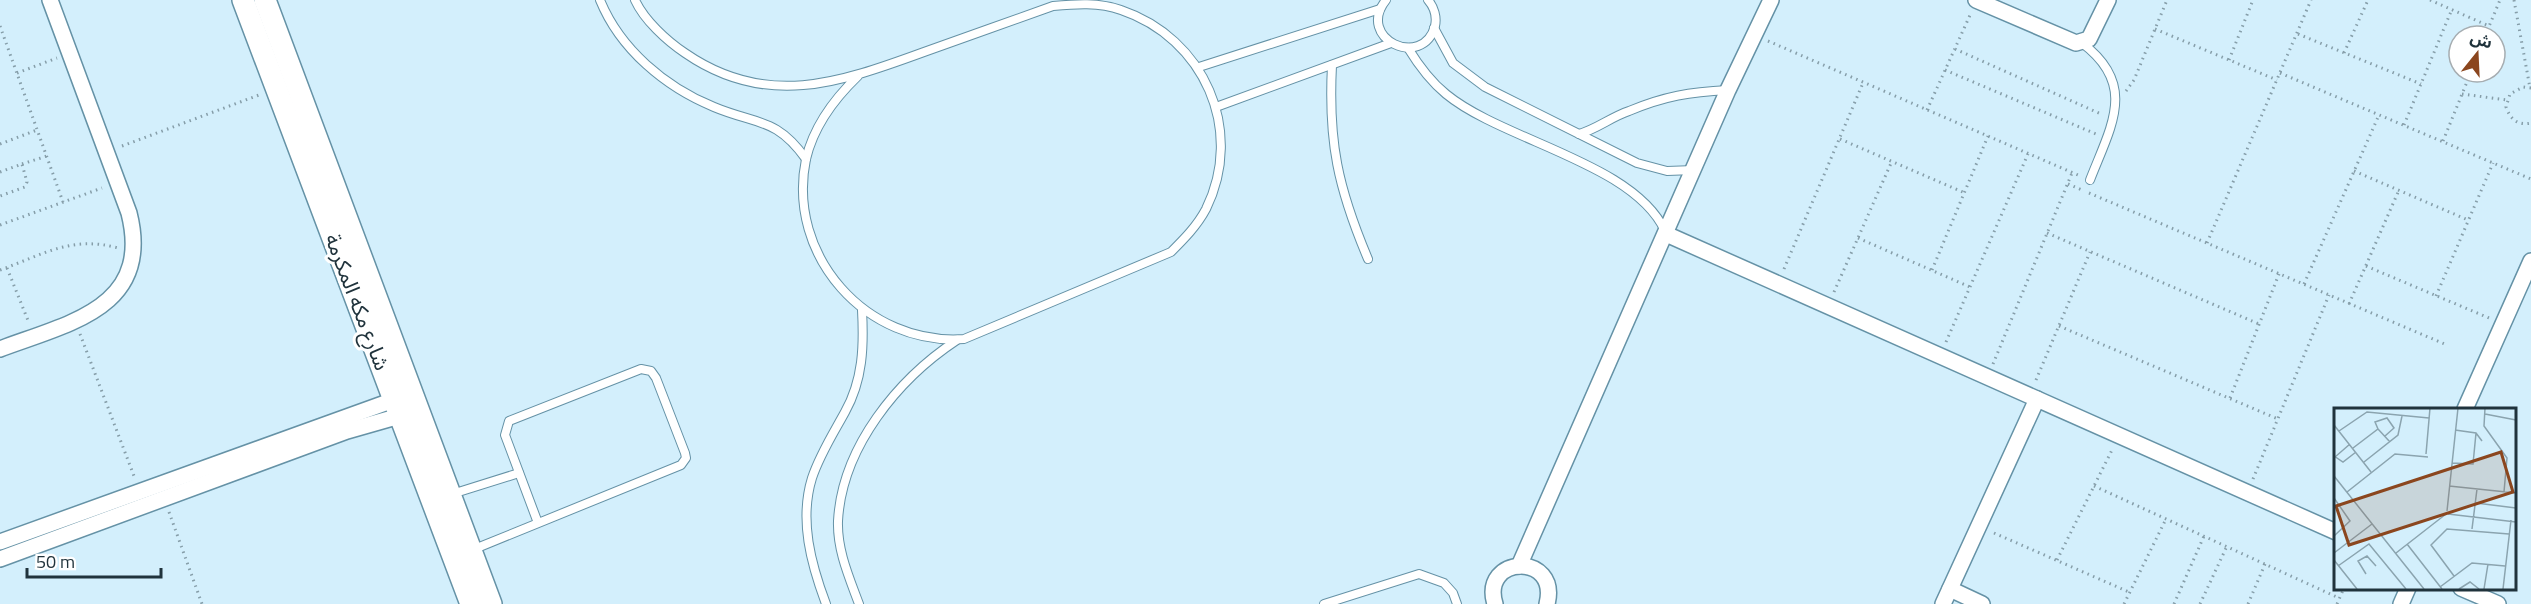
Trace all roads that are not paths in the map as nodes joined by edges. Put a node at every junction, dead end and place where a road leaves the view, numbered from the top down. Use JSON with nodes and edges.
{"nodes":[{"id":1,"x":50,"y":0,"type":"edge"},
{"id":2,"x":243,"y":0,"type":"edge"},
{"id":3,"x":266,"y":0,"type":"edge"},
{"id":4,"x":600,"y":0,"type":"edge"},
{"id":5,"x":635,"y":0,"type":"edge"},
{"id":6,"x":1386,"y":0,"type":"edge"},
{"id":7,"x":1771,"y":0,"type":"edge"},
{"id":8,"x":1976,"y":0,"type":"edge"},
{"id":9,"x":2108,"y":0,"type":"edge"},
{"id":10,"x":1430,"y":1,"type":"edge"},
{"id":11,"x":1380,"y":9,"type":"junction"},
{"id":12,"x":1434,"y":28,"type":"junction"},
{"id":13,"x":2082,"y":42,"type":"junction"},
{"id":14,"x":1391,"y":43,"type":"junction"},
{"id":15,"x":1408,"y":48,"type":"junction"},
{"id":16,"x":1332,"y":65,"type":"junction"},
{"id":17,"x":1199,"y":68,"type":"junction"},
{"id":18,"x":858,"y":76,"type":"junction"},
{"id":19,"x":1728,"y":90,"type":"junction"},
{"id":20,"x":1216,"y":107,"type":"junction"},
{"id":21,"x":1579,"y":134,"type":"junction"},
{"id":22,"x":806,"y":159,"type":"junction"},
{"id":23,"x":1695,"y":169,"type":"junction"},
{"id":24,"x":2090,"y":180,"type":"road end"},
{"id":25,"x":1666,"y":234,"type":"junction"},
{"id":26,"x":1368,"y":259,"type":"dead end"},
{"id":27,"x":2531,"y":261,"type":"edge"},
{"id":28,"x":862,"y":310,"type":"junction"},
{"id":29,"x":958,"y":340,"type":"junction"},
{"id":30,"x":0,"y":349,"type":"edge"},
{"id":31,"x":2033,"y":397,"type":"junction"},
{"id":32,"x":406,"y":405,"type":"junction"},
{"id":33,"x":2465,"y":408,"type":"edge"},
{"id":34,"x":519,"y":473,"type":"junction"},
{"id":35,"x":450,"y":495,"type":"junction"},
{"id":36,"x":538,"y":523,"type":"junction"},
{"id":37,"x":2334,"y":531,"type":"edge"},
{"id":38,"x":0,"y":542,"type":"edge"},
{"id":39,"x":471,"y":550,"type":"junction"},
{"id":40,"x":0,"y":560,"type":"edge"},
{"id":41,"x":1520,"y":566,"type":"junction"},
{"id":42,"x":1950,"y":589,"type":"junction"},
{"id":43,"x":2408,"y":589,"type":"edge"},
{"id":44,"x":2463,"y":589,"type":"edge"},
{"id":45,"x":471,"y":604,"type":"edge"},
{"id":46,"x":491,"y":604,"type":"edge"},
{"id":47,"x":826,"y":604,"type":"edge"},
{"id":48,"x":859,"y":604,"type":"edge"},
{"id":49,"x":1324,"y":604,"type":"edge"},
{"id":50,"x":1457,"y":604,"type":"edge"},
{"id":51,"x":1495,"y":604,"type":"edge"},
{"id":52,"x":1547,"y":604,"type":"edge"},
{"id":53,"x":1943,"y":604,"type":"edge"},
{"id":54,"x":1982,"y":604,"type":"edge"},
{"id":55,"x":2401,"y":604,"type":"edge"},
{"id":56,"x":2498,"y":604,"type":"edge"}],
"edges":[{"from":1,"to":30,"type":"street"},
{"from":2,"to":32,"type":"street","name":"شارع مكه المكرمة"},
{"from":3,"to":32,"type":"street","name":"شارع مكه المكرمة"},
{"from":4,"to":22,"type":"lane"},
{"from":5,"to":18,"type":"lane"},
{"from":6,"to":11,"type":"lane"},
{"from":7,"to":19,"type":"street"},
{"from":8,"to":13,"type":"street"},
{"from":9,"to":13,"type":"street"},
{"from":10,"to":12,"type":"lane"},
{"from":11,"to":14,"type":"lane"},
{"from":11,"to":17,"type":"lane"},
{"from":12,"to":15,"type":"lane"},
{"from":12,"to":21,"type":"lane"},
{"from":13,"to":24,"type":"lane"},
{"from":14,"to":15,"type":"lane"},
{"from":14,"to":16,"type":"lane"},
{"from":15,"to":25,"type":"lane"},
{"from":16,"to":20,"type":"lane"},
{"from":16,"to":26,"type":"lane"},
{"from":17,"to":18,"type":"lane"},
{"from":17,"to":20,"type":"lane"},
{"from":18,"to":22,"type":"lane"},
{"from":19,"to":21,"type":"lane"},
{"from":19,"to":23,"type":"street"},
{"from":20,"to":29,"type":"lane"},
{"from":21,"to":23,"type":"lane"},
{"from":22,"to":28,"type":"lane"},
{"from":23,"to":25,"type":"street"},
{"from":25,"to":31,"type":"street"},
{"from":25,"to":41,"type":"street"},
{"from":27,"to":33,"type":"street"},
{"from":28,"to":29,"type":"lane"},
{"from":28,"to":47,"type":"lane"},
{"from":29,"to":48,"type":"lane"},
{"from":31,"to":37,"type":"street"},
{"from":31,"to":42,"type":"street"},
{"from":32,"to":35,"type":"street","name":"شارع مكه المكرمة"},
{"from":32,"to":38,"type":"street"},
{"from":32,"to":40,"type":"street"},
{"from":32,"to":45,"type":"street","name":"شارع مكه المكرمة"},
{"from":34,"to":35,"type":"lane"},
{"from":34,"to":36,"type":"lane"},
{"from":34,"to":36,"type":"lane"},
{"from":35,"to":39,"type":"street","name":"شارع مكه المكرمة"},
{"from":36,"to":39,"type":"lane"},
{"from":39,"to":46,"type":"street","name":"شارع مكه المكرمة"},
{"from":41,"to":51,"type":"street"},
{"from":41,"to":52,"type":"street"},
{"from":42,"to":53,"type":"street"},
{"from":42,"to":54,"type":"street"},
{"from":43,"to":55,"type":"street"},
{"from":44,"to":56,"type":"street"},
{"from":49,"to":50,"type":"lane"}]}
